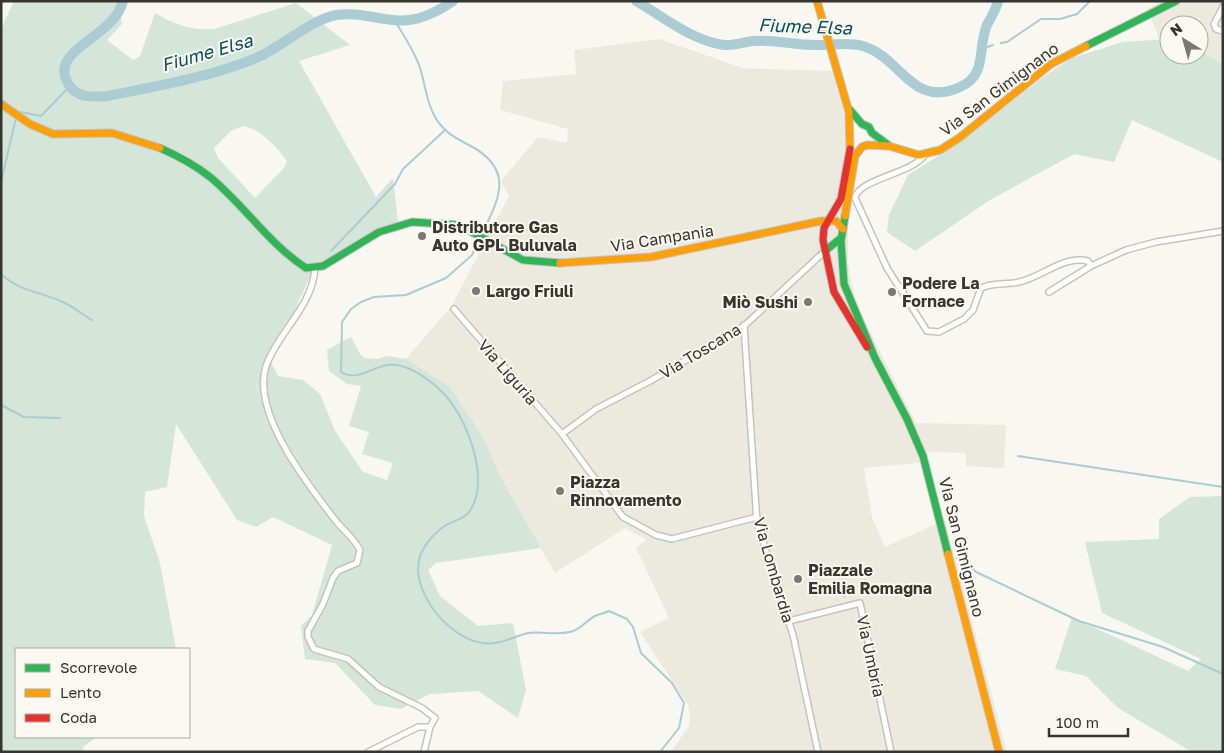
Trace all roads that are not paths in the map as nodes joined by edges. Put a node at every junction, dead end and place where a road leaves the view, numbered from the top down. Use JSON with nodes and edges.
{"nodes":[{"id":1,"x":818,"y":1,"type":"edge"},
{"id":2,"x":1176,"y":1,"type":"edge"},
{"id":3,"x":1223,"y":7,"type":"edge"},
{"id":4,"x":1223,"y":31,"type":"edge"},
{"id":5,"x":1,"y":104,"type":"edge"},
{"id":6,"x":846,"y":104,"type":"junction"},
{"id":7,"x":862,"y":124,"type":"junction"},
{"id":8,"x":850,"y":131,"type":"junction"},
{"id":9,"x":872,"y":133,"type":"junction"},
{"id":10,"x":851,"y":142,"type":"junction"},
{"id":11,"x":865,"y":146,"type":"junction"},
{"id":12,"x":889,"y":146,"type":"junction"},
{"id":13,"x":925,"y":154,"type":"junction"},
{"id":14,"x":827,"y":221,"type":"junction"},
{"id":15,"x":809,"y":224,"type":"junction"},
{"id":16,"x":843,"y":229,"type":"junction"},
{"id":17,"x":1223,"y":231,"type":"edge"},
{"id":18,"x":822,"y":236,"type":"junction"},
{"id":19,"x":841,"y":238,"type":"junction"},
{"id":20,"x":825,"y":251,"type":"junction"},
{"id":21,"x":1091,"y":266,"type":"junction"},
{"id":22,"x":316,"y":268,"type":"junction"},
{"id":23,"x":1049,"y":292,"type":"dead end"},
{"id":24,"x":454,"y":310,"type":"dead end"},
{"id":25,"x":744,"y":326,"type":"junction"},
{"id":26,"x":875,"y":358,"type":"junction"},
{"id":27,"x":562,"y":434,"type":"junction"},
{"id":28,"x":757,"y":517,"type":"junction"},
{"id":29,"x":789,"y":621,"type":"junction"},
{"id":30,"x":430,"y":726,"type":"junction"},
{"id":31,"x":368,"y":752,"type":"edge"},
{"id":32,"x":424,"y":752,"type":"edge"},
{"id":33,"x":818,"y":752,"type":"edge"},
{"id":34,"x":891,"y":752,"type":"edge"},
{"id":35,"x":1000,"y":752,"type":"edge"}],
"edges":[{"from":1,"to":6,"type":"main road"},
{"from":2,"to":13,"type":"main road","name":"Via San Gimignano"},
{"from":3,"to":4,"type":"street"},
{"from":5,"to":22,"type":"main road"},
{"from":6,"to":7,"type":"main road"},
{"from":6,"to":8,"type":"main road","name":"Via San Gimignano"},
{"from":7,"to":8,"type":"main road"},
{"from":7,"to":9,"type":"main road"},
{"from":8,"to":10,"type":"main road","name":"Via San Gimignano"},
{"from":9,"to":11,"type":"main road","name":"Via San Gimignano"},
{"from":9,"to":12,"type":"main road"},
{"from":10,"to":11,"type":"main road"},
{"from":10,"to":14,"type":"main road","name":"Via San Gimignano"},
{"from":11,"to":12,"type":"main road"},
{"from":11,"to":16,"type":"main road","name":"Via San Gimignano"},
{"from":12,"to":13,"type":"main road"},
{"from":13,"to":21,"type":"street"},
{"from":14,"to":15,"type":"main road","name":"Via Campania"},
{"from":14,"to":16,"type":"main road"},
{"from":14,"to":18,"type":"main road","name":"Via San Gimignano"},
{"from":15,"to":18,"type":"main road"},
{"from":15,"to":22,"type":"main road","name":"Via Campania"},
{"from":16,"to":19,"type":"main road","name":"Via San Gimignano"},
{"from":17,"to":21,"type":"street"},
{"from":18,"to":20,"type":"main road","name":"Via San Gimignano"},
{"from":19,"to":20,"type":"main road"},
{"from":19,"to":26,"type":"main road","name":"Via San Gimignano"},
{"from":20,"to":25,"type":"street","name":"Via Toscana"},
{"from":20,"to":26,"type":"main road","name":"Via San Gimignano"},
{"from":21,"to":23,"type":"street"},
{"from":22,"to":30,"type":"street"},
{"from":24,"to":27,"type":"street","name":"Via Liguria"},
{"from":25,"to":27,"type":"street","name":"Via Toscana"},
{"from":25,"to":28,"type":"street","name":"Via Lombardia"},
{"from":26,"to":35,"type":"main road","name":"Via San Gimignano"},
{"from":27,"to":28,"type":"street"},
{"from":28,"to":29,"type":"street","name":"Via Lombardia"},
{"from":29,"to":33,"type":"street","name":"Via Lombardia"},
{"from":29,"to":34,"type":"street","name":"Via Umbria"},
{"from":30,"to":31,"type":"street"},
{"from":30,"to":32,"type":"street"}]}
